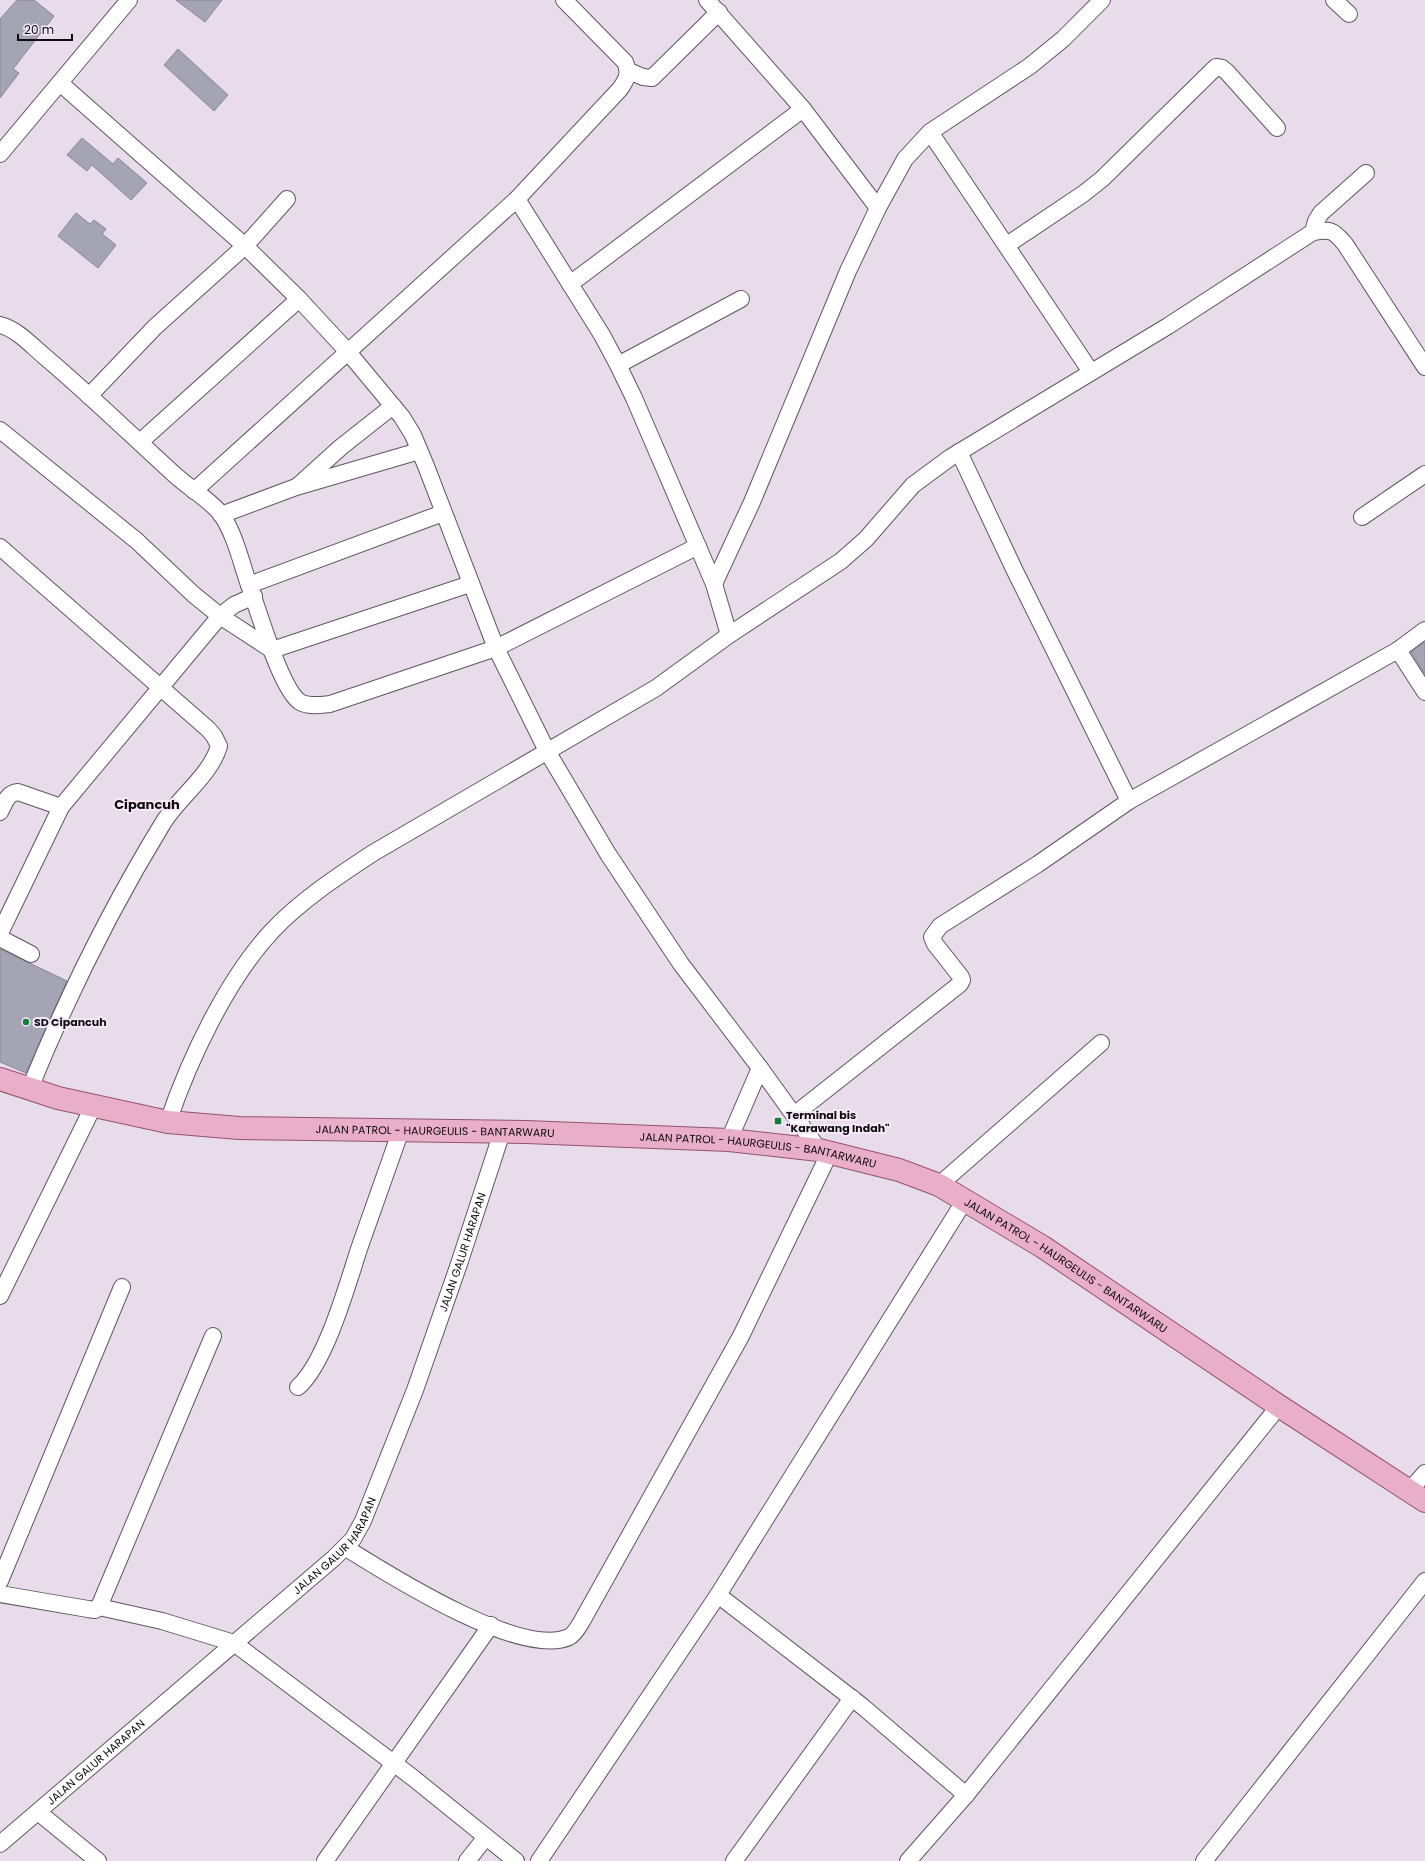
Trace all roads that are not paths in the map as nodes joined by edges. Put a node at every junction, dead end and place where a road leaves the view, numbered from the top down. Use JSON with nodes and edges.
{"nodes":[{"id":1,"x":129,"y":0,"type":"edge"},
{"id":2,"x":564,"y":0,"type":"edge"},
{"id":3,"x":707,"y":0,"type":"edge"},
{"id":4,"x":1102,"y":0,"type":"edge"},
{"id":5,"x":1334,"y":0,"type":"edge"},
{"id":6,"x":719,"y":12,"type":"junction"},
{"id":7,"x":1349,"y":14,"type":"dead end"},
{"id":8,"x":629,"y":71,"type":"junction"},
{"id":9,"x":60,"y":83,"type":"junction"},
{"id":10,"x":803,"y":109,"type":"junction"},
{"id":11,"x":1277,"y":128,"type":"dead end"},
{"id":12,"x":930,"y":132,"type":"junction"},
{"id":13,"x":0,"y":154,"type":"edge"},
{"id":14,"x":1366,"y":172,"type":"dead end"},
{"id":15,"x":287,"y":199,"type":"dead end"},
{"id":16,"x":517,"y":199,"type":"junction"},
{"id":17,"x":878,"y":208,"type":"junction"},
{"id":18,"x":1313,"y":232,"type":"junction"},
{"id":19,"x":1007,"y":245,"type":"junction"},
{"id":20,"x":245,"y":246,"type":"junction"},
{"id":21,"x":570,"y":284,"type":"junction"},
{"id":22,"x":299,"y":299,"type":"junction"},
{"id":23,"x":741,"y":299,"type":"dead end"},
{"id":24,"x":0,"y":325,"type":"edge"},
{"id":25,"x":348,"y":352,"type":"junction"},
{"id":26,"x":618,"y":365,"type":"junction"},
{"id":27,"x":1425,"y":367,"type":"edge"},
{"id":28,"x":1091,"y":372,"type":"junction"},
{"id":29,"x":88,"y":396,"type":"junction"},
{"id":30,"x":392,"y":406,"type":"junction"},
{"id":31,"x":0,"y":430,"type":"edge"},
{"id":32,"x":140,"y":442,"type":"junction"},
{"id":33,"x":419,"y":451,"type":"junction"},
{"id":34,"x":959,"y":452,"type":"junction"},
{"id":35,"x":1425,"y":474,"type":"edge"},
{"id":36,"x":296,"y":487,"type":"junction"},
{"id":37,"x":194,"y":491,"type":"junction"},
{"id":38,"x":443,"y":513,"type":"junction"},
{"id":39,"x":221,"y":515,"type":"junction"},
{"id":40,"x":1362,"y":517,"type":"dead end"},
{"id":41,"x":698,"y":546,"type":"junction"},
{"id":42,"x":0,"y":547,"type":"edge"},
{"id":43,"x":470,"y":584,"type":"junction"},
{"id":44,"x":714,"y":584,"type":"junction"},
{"id":45,"x":251,"y":590,"type":"junction"},
{"id":46,"x":220,"y":616,"type":"junction"},
{"id":47,"x":1425,"y":630,"type":"edge"},
{"id":48,"x":729,"y":635,"type":"junction"},
{"id":49,"x":496,"y":648,"type":"junction"},
{"id":50,"x":272,"y":650,"type":"junction"},
{"id":51,"x":1398,"y":650,"type":"junction"},
{"id":52,"x":161,"y":688,"type":"junction"},
{"id":53,"x":1425,"y":692,"type":"edge"},
{"id":54,"x":547,"y":751,"type":"junction"},
{"id":55,"x":1129,"y":801,"type":"junction"},
{"id":56,"x":61,"y":807,"type":"junction"},
{"id":57,"x":0,"y":812,"type":"edge"},
{"id":58,"x":0,"y":933,"type":"edge"},
{"id":59,"x":0,"y":938,"type":"edge"},
{"id":60,"x":31,"y":954,"type":"dead end"},
{"id":61,"x":1101,"y":1043,"type":"dead end"},
{"id":62,"x":760,"y":1068,"type":"junction"},
{"id":63,"x":0,"y":1079,"type":"edge"},
{"id":64,"x":30,"y":1088,"type":"junction"},
{"id":65,"x":93,"y":1107,"type":"junction"},
{"id":66,"x":794,"y":1115,"type":"junction"},
{"id":67,"x":168,"y":1122,"type":"junction"},
{"id":68,"x":401,"y":1130,"type":"junction"},
{"id":69,"x":502,"y":1132,"type":"junction"},
{"id":70,"x":729,"y":1140,"type":"junction"},
{"id":71,"x":825,"y":1151,"type":"junction"},
{"id":72,"x":939,"y":1185,"type":"junction"},
{"id":73,"x":965,"y":1200,"type":"junction"},
{"id":74,"x":122,"y":1287,"type":"dead end"},
{"id":75,"x":0,"y":1295,"type":"edge"},
{"id":76,"x":214,"y":1336,"type":"dead end"},
{"id":77,"x":298,"y":1387,"type":"dead end"},
{"id":78,"x":1279,"y":1406,"type":"junction"},
{"id":79,"x":1425,"y":1473,"type":"edge"},
{"id":80,"x":1417,"y":1496,"type":"edge"},
{"id":81,"x":346,"y":1548,"type":"junction"},
{"id":82,"x":0,"y":1581,"type":"edge"},
{"id":83,"x":1425,"y":1581,"type":"edge"},
{"id":84,"x":0,"y":1594,"type":"edge"},
{"id":85,"x":718,"y":1595,"type":"junction"},
{"id":86,"x":99,"y":1607,"type":"junction"},
{"id":87,"x":491,"y":1625,"type":"junction"},
{"id":88,"x":234,"y":1643,"type":"junction"},
{"id":89,"x":852,"y":1698,"type":"junction"},
{"id":90,"x":394,"y":1763,"type":"junction"},
{"id":91,"x":966,"y":1795,"type":"junction"},
{"id":92,"x":38,"y":1812,"type":"junction"},
{"id":93,"x":486,"y":1837,"type":"junction"},
{"id":94,"x":0,"y":1844,"type":"edge"},
{"id":95,"x":98,"y":1861,"type":"edge"},
{"id":96,"x":325,"y":1861,"type":"edge"},
{"id":97,"x":467,"y":1861,"type":"edge"},
{"id":98,"x":516,"y":1861,"type":"edge"},
{"id":99,"x":539,"y":1861,"type":"edge"},
{"id":100,"x":734,"y":1861,"type":"edge"},
{"id":101,"x":908,"y":1861,"type":"edge"},
{"id":102,"x":1204,"y":1861,"type":"edge"}],
"edges":[{"from":1,"to":9,"type":"street"},
{"from":2,"to":8,"type":"street"},
{"from":3,"to":6,"type":"street"},
{"from":4,"to":12,"type":"street"},
{"from":5,"to":7,"type":"street"},
{"from":6,"to":8,"type":"street"},
{"from":6,"to":10,"type":"street"},
{"from":8,"to":16,"type":"street"},
{"from":9,"to":13,"type":"street"},
{"from":9,"to":20,"type":"street"},
{"from":10,"to":17,"type":"street"},
{"from":10,"to":21,"type":"street"},
{"from":11,"to":19,"type":"street"},
{"from":12,"to":17,"type":"street"},
{"from":12,"to":19,"type":"street"},
{"from":14,"to":18,"type":"street"},
{"from":15,"to":20,"type":"street"},
{"from":16,"to":21,"type":"street"},
{"from":16,"to":25,"type":"street"},
{"from":17,"to":44,"type":"street"},
{"from":18,"to":27,"type":"street"},
{"from":18,"to":28,"type":"street"},
{"from":19,"to":28,"type":"street"},
{"from":20,"to":22,"type":"street"},
{"from":20,"to":29,"type":"street"},
{"from":21,"to":26,"type":"street"},
{"from":22,"to":25,"type":"street"},
{"from":22,"to":32,"type":"street"},
{"from":23,"to":26,"type":"street"},
{"from":24,"to":29,"type":"street"},
{"from":25,"to":30,"type":"street"},
{"from":25,"to":37,"type":"street"},
{"from":26,"to":41,"type":"street"},
{"from":28,"to":34,"type":"street"},
{"from":29,"to":32,"type":"street"},
{"from":30,"to":33,"type":"street"},
{"from":30,"to":36,"type":"street"},
{"from":31,"to":46,"type":"street"},
{"from":32,"to":37,"type":"street"},
{"from":33,"to":36,"type":"street"},
{"from":33,"to":38,"type":"street"},
{"from":34,"to":48,"type":"street"},
{"from":34,"to":55,"type":"street"},
{"from":35,"to":40,"type":"street"},
{"from":36,"to":39,"type":"street"},
{"from":37,"to":39,"type":"street"},
{"from":38,"to":43,"type":"street"},
{"from":38,"to":45,"type":"street"},
{"from":39,"to":45,"type":"street"},
{"from":41,"to":44,"type":"street"},
{"from":41,"to":49,"type":"street"},
{"from":42,"to":52,"type":"street"},
{"from":43,"to":49,"type":"street"},
{"from":43,"to":50,"type":"street"},
{"from":44,"to":48,"type":"street"},
{"from":45,"to":46,"type":"street"},
{"from":45,"to":50,"type":"street"},
{"from":46,"to":50,"type":"street"},
{"from":46,"to":52,"type":"street"},
{"from":47,"to":51,"type":"street"},
{"from":48,"to":54,"type":"street"},
{"from":49,"to":50,"type":"street"},
{"from":49,"to":54,"type":"street"},
{"from":51,"to":53,"type":"street"},
{"from":51,"to":55,"type":"street"},
{"from":52,"to":56,"type":"street"},
{"from":52,"to":64,"type":"street"},
{"from":54,"to":62,"type":"street"},
{"from":54,"to":67,"type":"street"},
{"from":55,"to":66,"type":"street"},
{"from":56,"to":57,"type":"street"},
{"from":56,"to":58,"type":"street"},
{"from":59,"to":60,"type":"street"},
{"from":61,"to":72,"type":"street"},
{"from":62,"to":66,"type":"street"},
{"from":62,"to":70,"type":"street"},
{"from":63,"to":64,"type":"main road","name":"JALAN PATROL - HAURGEULIS - BANTARWARU"},
{"from":64,"to":65,"type":"main road","name":"JALAN PATROL - HAURGEULIS - BANTARWARU"},
{"from":65,"to":67,"type":"main road","name":"JALAN PATROL - HAURGEULIS - BANTARWARU"},
{"from":65,"to":75,"type":"street"},
{"from":66,"to":71,"type":"street"},
{"from":67,"to":68,"type":"main road","name":"JALAN PATROL - HAURGEULIS - BANTARWARU"},
{"from":68,"to":69,"type":"main road","name":"JALAN PATROL - HAURGEULIS - BANTARWARU"},
{"from":68,"to":77,"type":"street"},
{"from":69,"to":70,"type":"main road","name":"JALAN PATROL - HAURGEULIS - BANTARWARU"},
{"from":69,"to":81,"type":"street","name":"JALAN GALUR HARAPAN"},
{"from":70,"to":71,"type":"main road","name":"JALAN PATROL - HAURGEULIS - BANTARWARU"},
{"from":71,"to":72,"type":"main road","name":"JALAN PATROL - HAURGEULIS - BANTARWARU"},
{"from":71,"to":87,"type":"street"},
{"from":72,"to":73,"type":"main road","name":"JALAN PATROL - HAURGEULIS - BANTARWARU"},
{"from":73,"to":78,"type":"main road","name":"JALAN PATROL - HAURGEULIS - BANTARWARU"},
{"from":73,"to":85,"type":"street"},
{"from":74,"to":82,"type":"street"},
{"from":76,"to":86,"type":"street"},
{"from":78,"to":80,"type":"main road","name":"JALAN PATROL - HAURGEULIS - BANTARWARU"},
{"from":78,"to":91,"type":"street"},
{"from":79,"to":80,"type":"street"},
{"from":81,"to":87,"type":"street"},
{"from":81,"to":88,"type":"street","name":"JALAN GALUR HARAPAN"},
{"from":83,"to":102,"type":"street"},
{"from":84,"to":86,"type":"street"},
{"from":85,"to":89,"type":"street"},
{"from":85,"to":99,"type":"street"},
{"from":86,"to":88,"type":"street"},
{"from":87,"to":90,"type":"street"},
{"from":88,"to":90,"type":"street"},
{"from":88,"to":92,"type":"street","name":"JALAN GALUR HARAPAN"},
{"from":89,"to":91,"type":"street"},
{"from":89,"to":100,"type":"street"},
{"from":90,"to":93,"type":"street"},
{"from":90,"to":96,"type":"street"},
{"from":91,"to":101,"type":"street"},
{"from":92,"to":94,"type":"street","name":"JALAN GALUR HARAPAN"},
{"from":92,"to":95,"type":"street"},
{"from":93,"to":97,"type":"street"},
{"from":93,"to":98,"type":"street"}]}
